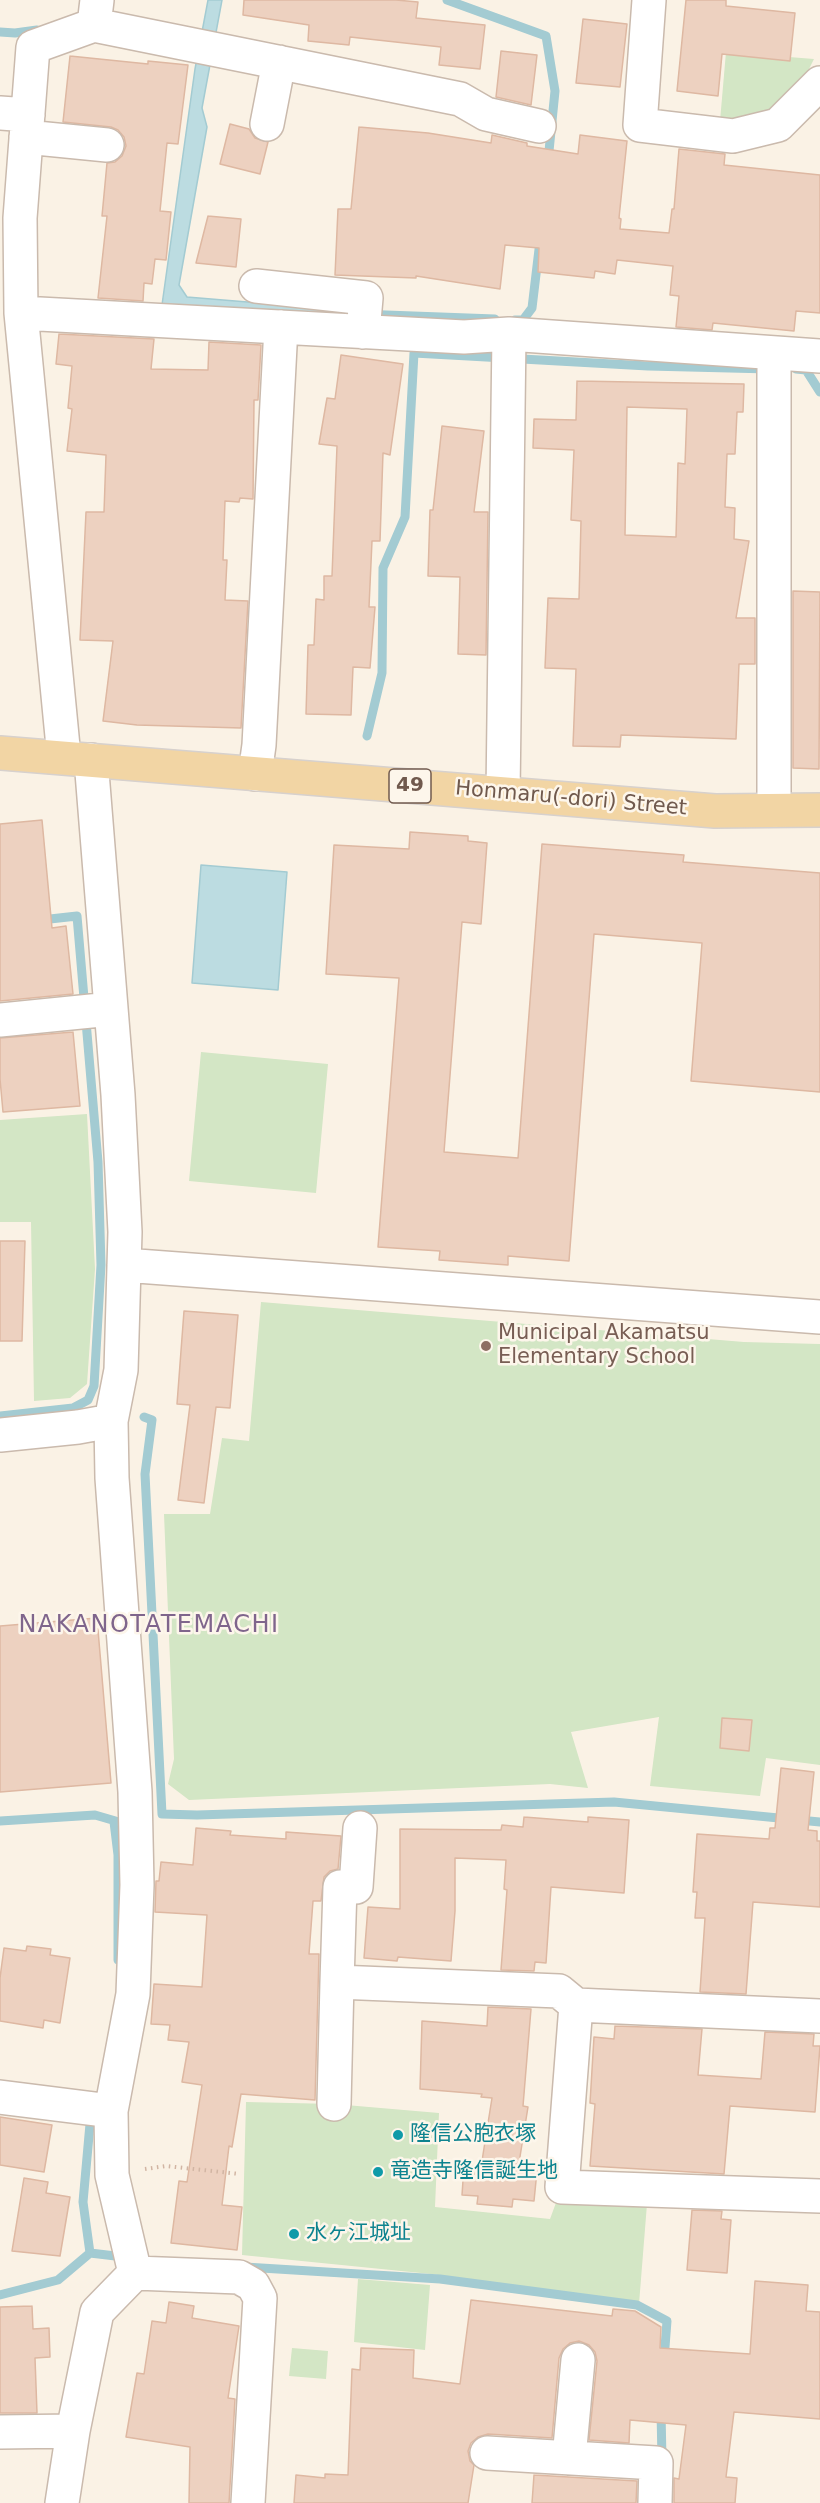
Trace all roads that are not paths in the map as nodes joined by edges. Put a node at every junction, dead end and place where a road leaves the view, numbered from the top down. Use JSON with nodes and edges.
{"nodes":[{"id":1,"x":649,"y":0,"type":"edge"},
{"id":2,"x":96,"y":12,"type":"edge"},
{"id":3,"x":279,"y":62,"type":"junction"},
{"id":4,"x":820,"y":83,"type":"edge"},
{"id":5,"x":18,"y":122,"type":"edge"},
{"id":6,"x":267,"y":124,"type":"dead end"},
{"id":7,"x":539,"y":126,"type":"dead end"},
{"id":8,"x":107,"y":145,"type":"dead end"},
{"id":9,"x":256,"y":286,"type":"dead end"},
{"id":10,"x":21,"y":313,"type":"junction"},
{"id":11,"x":281,"y":327,"type":"junction"},
{"id":12,"x":363,"y":332,"type":"junction"},
{"id":13,"x":508,"y":349,"type":"junction"},
{"id":14,"x":820,"y":356,"type":"edge"},
{"id":15,"x":774,"y":366,"type":"junction"},
{"id":16,"x":0,"y":753,"type":"edge"},
{"id":17,"x":77,"y":759,"type":"junction"},
{"id":18,"x":255,"y":774,"type":"junction"},
{"id":19,"x":503,"y":793,"type":"junction"},
{"id":20,"x":774,"y":810,"type":"junction"},
{"id":21,"x":820,"y":810,"type":"edge"},
{"id":22,"x":93,"y":1011,"type":"junction"},
{"id":23,"x":0,"y":1020,"type":"edge"},
{"id":24,"x":124,"y":1265,"type":"junction"},
{"id":25,"x":820,"y":1317,"type":"edge"},
{"id":26,"x":111,"y":1421,"type":"junction"},
{"id":27,"x":0,"y":1435,"type":"edge"},
{"id":28,"x":360,"y":1828,"type":"dead end"},
{"id":29,"x":337,"y":1983,"type":"junction"},
{"id":30,"x":576,"y":2005,"type":"junction"},
{"id":31,"x":820,"y":2016,"type":"edge"},
{"id":32,"x":0,"y":2097,"type":"edge"},
{"id":33,"x":334,"y":2104,"type":"dead end"},
{"id":34,"x":100,"y":2109,"type":"junction"},
{"id":35,"x":820,"y":2196,"type":"edge"},
{"id":36,"x":132,"y":2263,"type":"junction"},
{"id":37,"x":578,"y":2360,"type":"dead end"},
{"id":38,"x":73,"y":2431,"type":"junction"},
{"id":39,"x":0,"y":2433,"type":"edge"},
{"id":40,"x":487,"y":2453,"type":"dead end"},
{"id":41,"x":569,"y":2458,"type":"junction"},
{"id":42,"x":62,"y":2503,"type":"edge"},
{"id":43,"x":248,"y":2503,"type":"edge"},
{"id":44,"x":655,"y":2503,"type":"edge"}],
"edges":[{"from":1,"to":4,"type":"street"},
{"from":2,"to":3,"type":"street"},
{"from":2,"to":5,"type":"street"},
{"from":3,"to":6,"type":"street"},
{"from":3,"to":7,"type":"street"},
{"from":5,"to":8,"type":"street"},
{"from":5,"to":10,"type":"street"},
{"from":9,"to":12,"type":"street"},
{"from":10,"to":11,"type":"street"},
{"from":10,"to":17,"type":"street"},
{"from":11,"to":12,"type":"street"},
{"from":11,"to":18,"type":"street"},
{"from":12,"to":13,"type":"street"},
{"from":13,"to":15,"type":"street"},
{"from":13,"to":19,"type":"street"},
{"from":14,"to":15,"type":"street"},
{"from":15,"to":20,"type":"street"},
{"from":16,"to":17,"type":"main road","name":"Honmaru(-dori) Street","number":"49"},
{"from":17,"to":18,"type":"main road","name":"Honmaru(-dori) Street","number":"49"},
{"from":17,"to":22,"type":"street"},
{"from":18,"to":19,"type":"main road","name":"Honmaru(-dori) Street","number":"49"},
{"from":19,"to":20,"type":"main road","name":"Honmaru(-dori) Street","number":"49"},
{"from":20,"to":21,"type":"main road","name":"Honmaru(-dori) Street","number":"49"},
{"from":22,"to":23,"type":"street"},
{"from":22,"to":24,"type":"street"},
{"from":24,"to":25,"type":"street"},
{"from":24,"to":26,"type":"street"},
{"from":26,"to":27,"type":"street"},
{"from":26,"to":34,"type":"street"},
{"from":28,"to":29,"type":"street"},
{"from":29,"to":30,"type":"street"},
{"from":29,"to":33,"type":"street"},
{"from":30,"to":31,"type":"street"},
{"from":30,"to":35,"type":"street"},
{"from":32,"to":34,"type":"street"},
{"from":34,"to":36,"type":"street"},
{"from":36,"to":38,"type":"street"},
{"from":36,"to":43,"type":"street"},
{"from":37,"to":41,"type":"street"},
{"from":38,"to":39,"type":"street"},
{"from":38,"to":42,"type":"street"},
{"from":40,"to":41,"type":"street"},
{"from":41,"to":44,"type":"street"}]}
